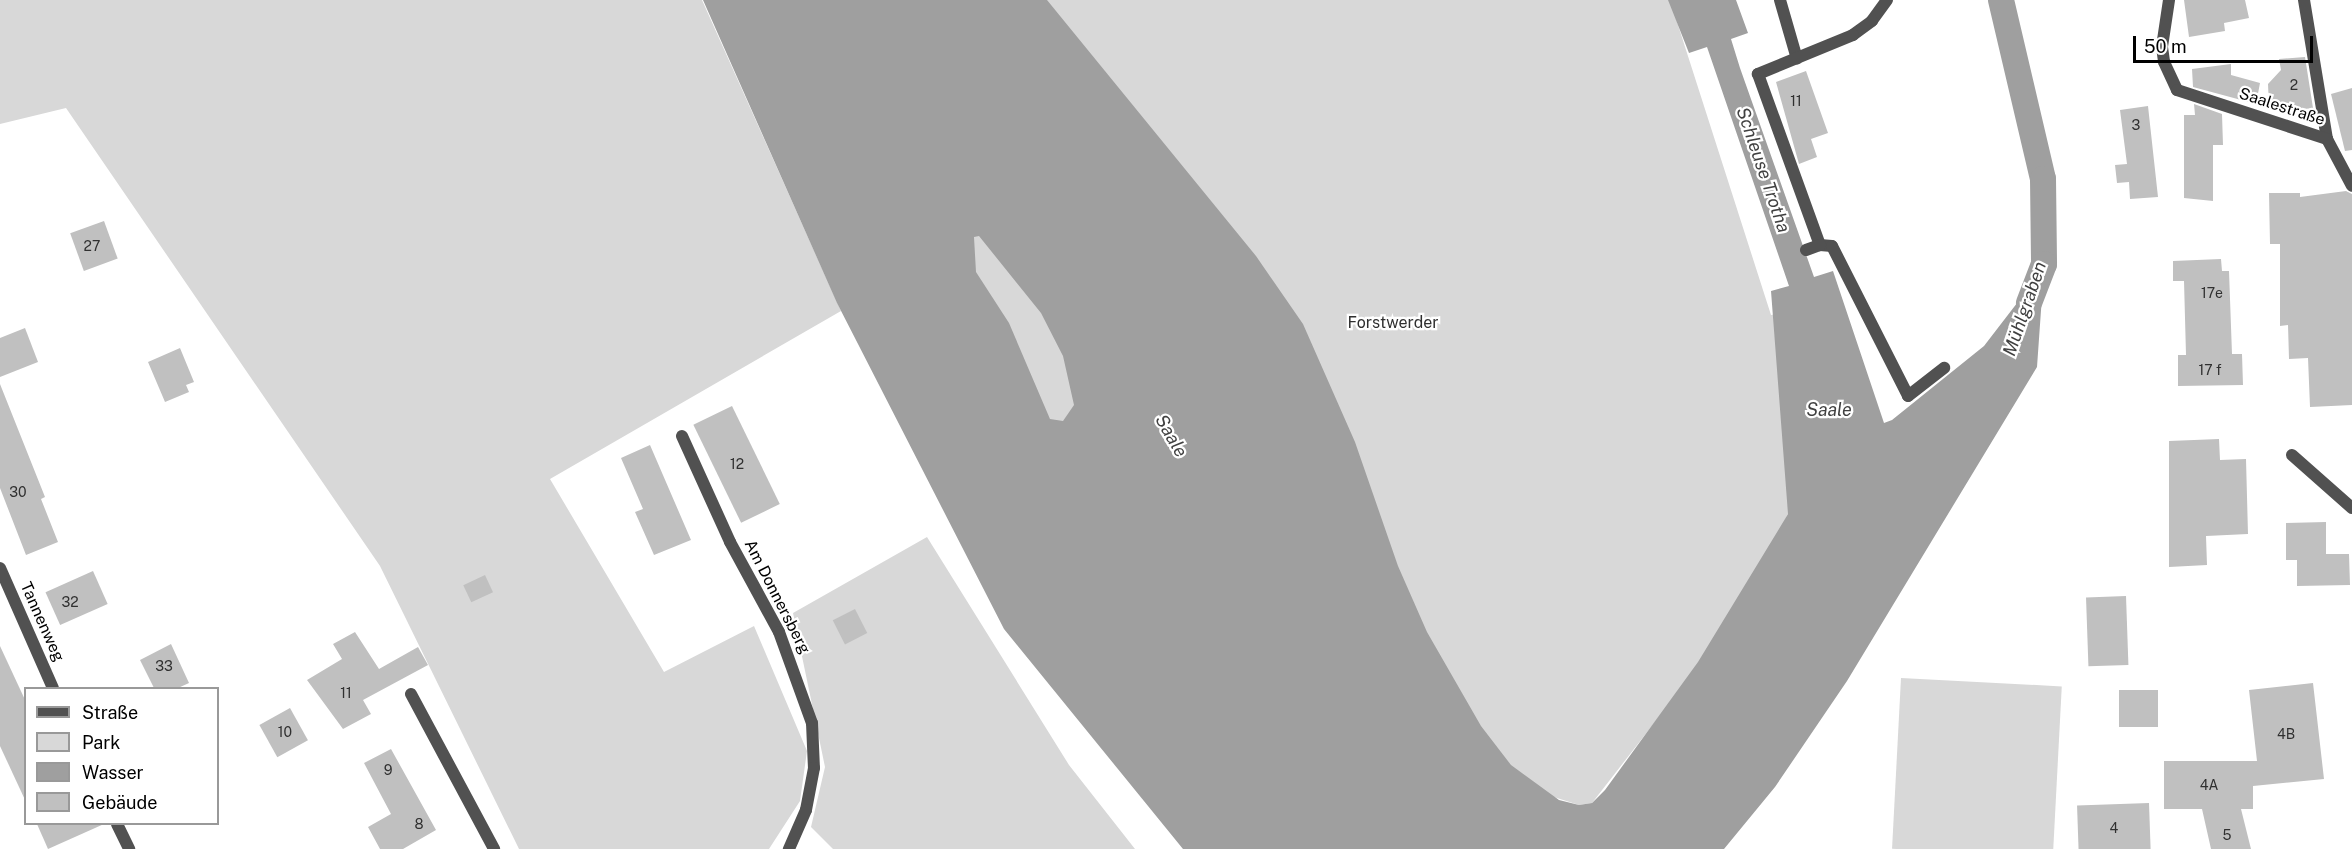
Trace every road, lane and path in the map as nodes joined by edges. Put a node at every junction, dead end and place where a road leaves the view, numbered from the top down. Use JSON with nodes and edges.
{"nodes":[{"id":1,"x":1780,"y":0,"type":"edge"},
{"id":2,"x":1887,"y":0,"type":"edge"},
{"id":3,"x":2169,"y":0,"type":"edge"},
{"id":4,"x":2304,"y":0,"type":"edge"},
{"id":5,"x":1797,"y":58,"type":"junction"},
{"id":6,"x":2327,"y":139,"type":"junction"},
{"id":7,"x":2352,"y":186,"type":"edge"},
{"id":8,"x":1820,"y":245,"type":"junction"},
{"id":9,"x":1806,"y":250,"type":"dead end"},
{"id":10,"x":1944,"y":368,"type":"dead end"},
{"id":11,"x":682,"y":436,"type":"dead end"},
{"id":12,"x":2292,"y":455,"type":"dead end"},
{"id":13,"x":2352,"y":508,"type":"edge"},
{"id":14,"x":0,"y":568,"type":"edge"},
{"id":15,"x":53,"y":687,"type":"edge"},
{"id":16,"x":411,"y":694,"type":"dead end"},
{"id":17,"x":117,"y":825,"type":"edge"},
{"id":18,"x":129,"y":849,"type":"edge"},
{"id":19,"x":494,"y":849,"type":"edge"},
{"id":20,"x":789,"y":849,"type":"edge"}],
"edges":[{"from":1,"to":5,"type":"street"},
{"from":2,"to":5,"type":"street"},
{"from":3,"to":6,"type":"street","name":"Saalestraße"},
{"from":4,"to":6,"type":"street"},
{"from":5,"to":8,"type":"street"},
{"from":6,"to":7,"type":"street","name":"Saalestraße"},
{"from":8,"to":9,"type":"street"},
{"from":8,"to":10,"type":"street"},
{"from":11,"to":20,"type":"street","name":"Am Donnersberg"},
{"from":12,"to":13,"type":"street"},
{"from":14,"to":15,"type":"street","name":"Tannenweg"},
{"from":16,"to":19,"type":"street"},
{"from":17,"to":18,"type":"street"}]}
